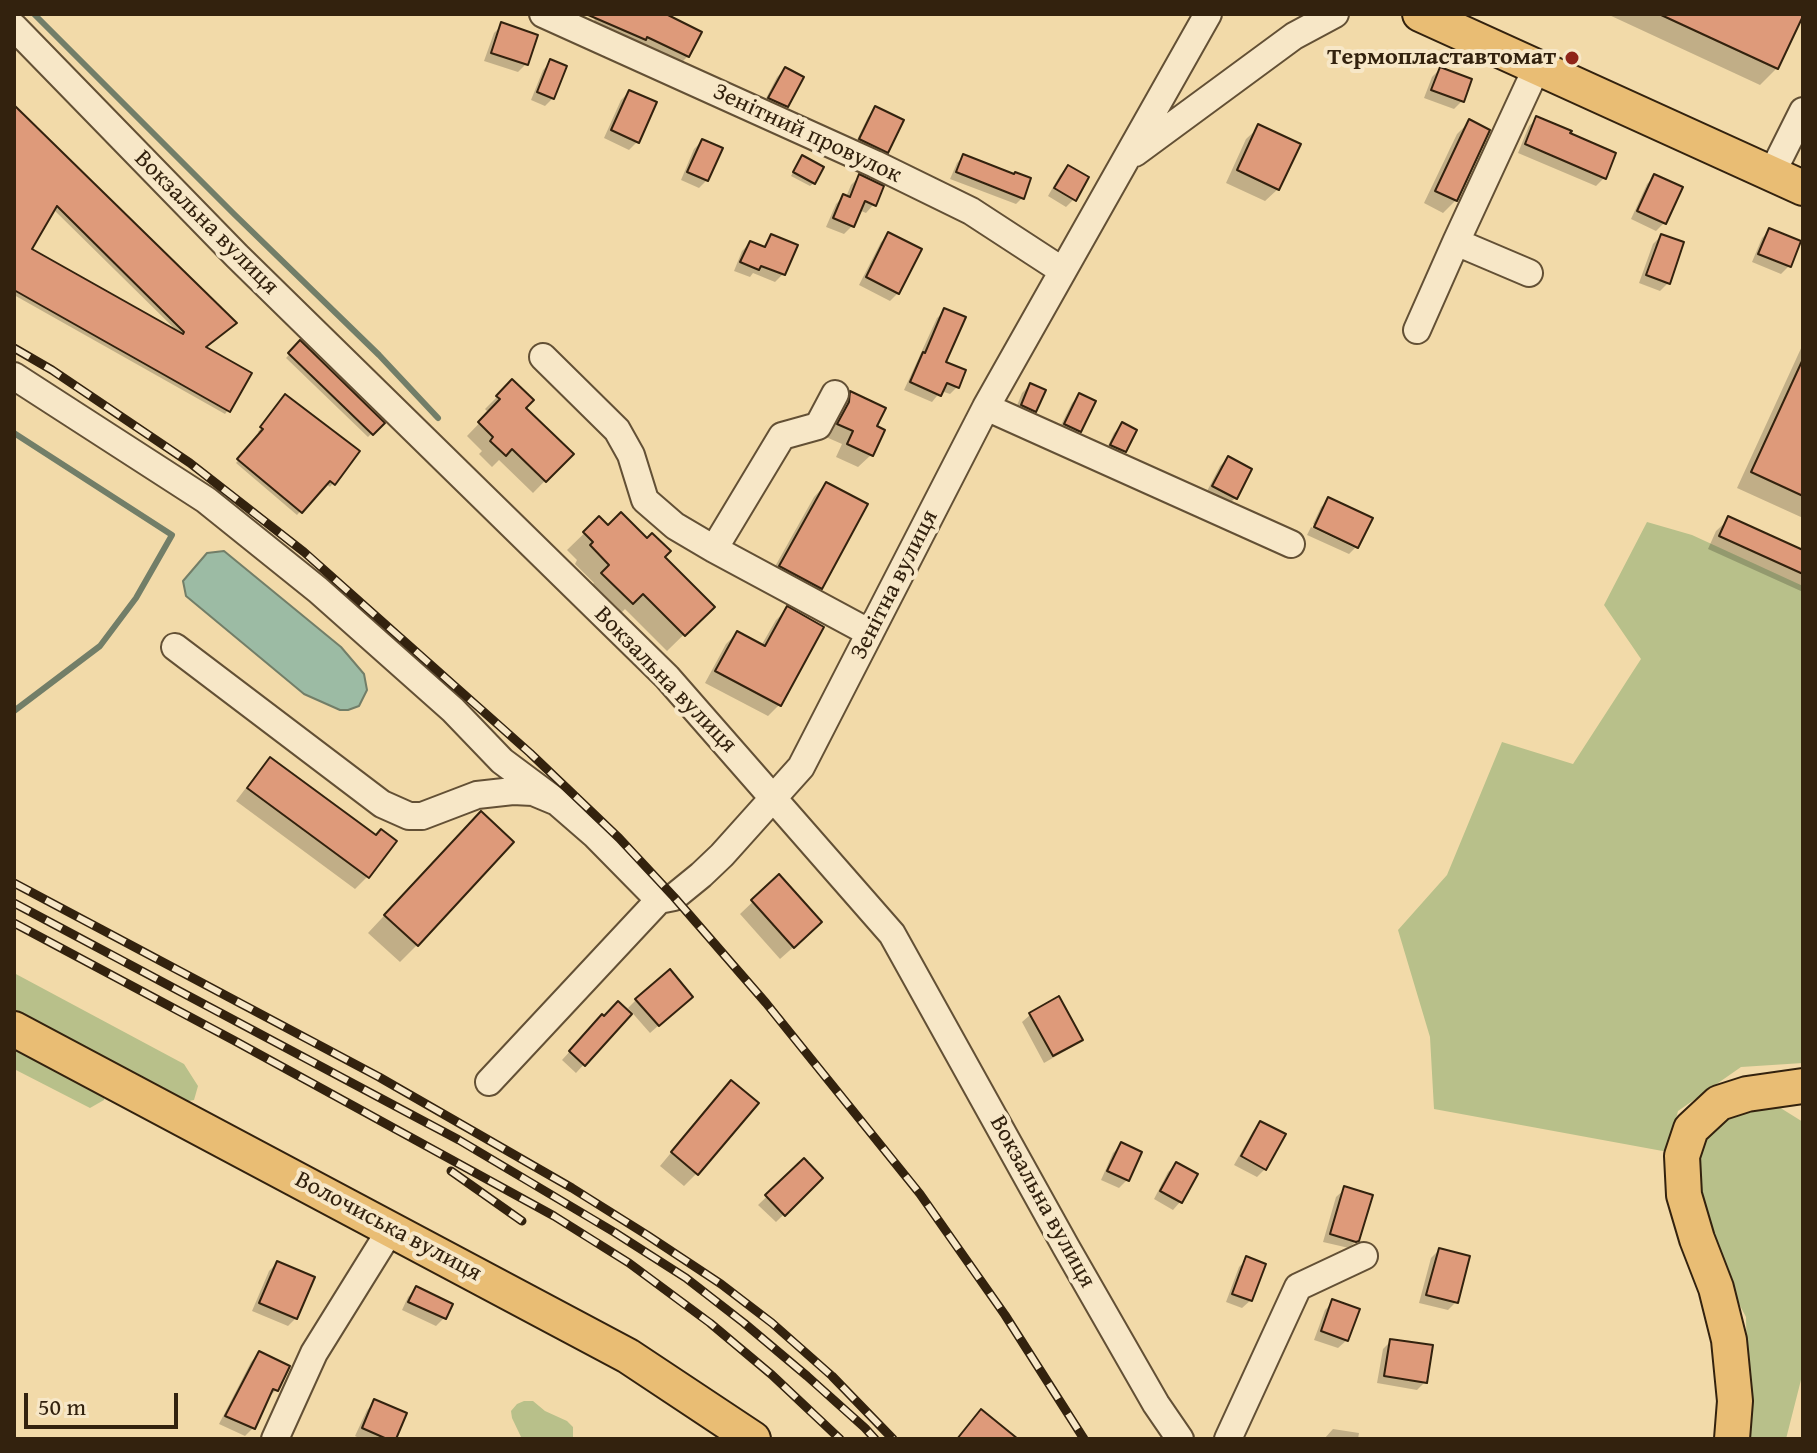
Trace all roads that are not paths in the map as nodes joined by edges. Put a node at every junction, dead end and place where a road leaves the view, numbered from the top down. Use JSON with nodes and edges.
{"nodes":[{"id":1,"x":543,"y":14,"type":"edge"},
{"id":2,"x":1208,"y":14,"type":"edge"},
{"id":3,"x":1335,"y":14,"type":"edge"},
{"id":4,"x":1420,"y":14,"type":"edge"},
{"id":5,"x":1298,"y":25,"type":"edge"},
{"id":6,"x":14,"y":27,"type":"edge"},
{"id":7,"x":1537,"y":67,"type":"junction"},
{"id":8,"x":1803,"y":111,"type":"edge"},
{"id":9,"x":1126,"y":160,"type":"junction"},
{"id":10,"x":1772,"y":173,"type":"junction"},
{"id":11,"x":1803,"y":188,"type":"edge"},
{"id":12,"x":1456,"y":242,"type":"junction"},
{"id":13,"x":1063,"y":271,"type":"junction"},
{"id":14,"x":1529,"y":273,"type":"dead end"},
{"id":15,"x":1417,"y":330,"type":"dead end"},
{"id":16,"x":543,"y":357,"type":"dead end"},
{"id":17,"x":14,"y":376,"type":"edge"},
{"id":18,"x":835,"y":394,"type":"dead end"},
{"id":19,"x":986,"y":407,"type":"junction"},
{"id":20,"x":1291,"y":544,"type":"dead end"},
{"id":21,"x":714,"y":549,"type":"junction"},
{"id":22,"x":870,"y":633,"type":"junction"},
{"id":23,"x":175,"y":647,"type":"dead end"},
{"id":24,"x":774,"y":799,"type":"junction"},
{"id":25,"x":557,"y":802,"type":"junction"},
{"id":26,"x":659,"y":900,"type":"junction"},
{"id":27,"x":14,"y":1029,"type":"edge"},
{"id":28,"x":489,"y":1082,"type":"dead end"},
{"id":29,"x":1794,"y":1092,"type":"edge"},
{"id":30,"x":391,"y":1229,"type":"junction"},
{"id":31,"x":1364,"y":1256,"type":"dead end"},
{"id":32,"x":275,"y":1439,"type":"edge"},
{"id":33,"x":753,"y":1439,"type":"edge"},
{"id":34,"x":1180,"y":1439,"type":"edge"},
{"id":35,"x":1228,"y":1439,"type":"edge"},
{"id":36,"x":1732,"y":1439,"type":"edge"}],
"edges":[{"from":1,"to":13,"type":"street","name":"Зенітний провулок"},
{"from":2,"to":9,"type":"street","name":"Зенітна вулиця"},
{"from":3,"to":5,"type":"street"},
{"from":4,"to":7,"type":"main road"},
{"from":5,"to":9,"type":"street"},
{"from":6,"to":24,"type":"street","name":"Вокзальна вулиця"},
{"from":7,"to":10,"type":"main road"},
{"from":7,"to":12,"type":"street"},
{"from":8,"to":10,"type":"street"},
{"from":9,"to":13,"type":"street","name":"Зенітна вулиця"},
{"from":10,"to":11,"type":"main road"},
{"from":12,"to":14,"type":"street"},
{"from":12,"to":15,"type":"street"},
{"from":13,"to":19,"type":"street","name":"Зенітна вулиця"},
{"from":16,"to":21,"type":"street"},
{"from":17,"to":25,"type":"street"},
{"from":18,"to":21,"type":"street"},
{"from":19,"to":20,"type":"street"},
{"from":19,"to":22,"type":"street","name":"Зенітна вулиця"},
{"from":21,"to":22,"type":"street"},
{"from":22,"to":24,"type":"street","name":"Зенітна вулиця"},
{"from":23,"to":25,"type":"street"},
{"from":24,"to":26,"type":"street","name":"Зенітна вулиця"},
{"from":24,"to":34,"type":"street","name":"Вокзальна вулиця"},
{"from":25,"to":26,"type":"street"},
{"from":26,"to":28,"type":"street","name":"Зенітна вулиця"},
{"from":27,"to":30,"type":"main road","name":"Волочиська вулиця"},
{"from":29,"to":36,"type":"main road"},
{"from":30,"to":32,"type":"street"},
{"from":30,"to":33,"type":"main road","name":"Волочиська вулиця"},
{"from":31,"to":35,"type":"street"}]}
